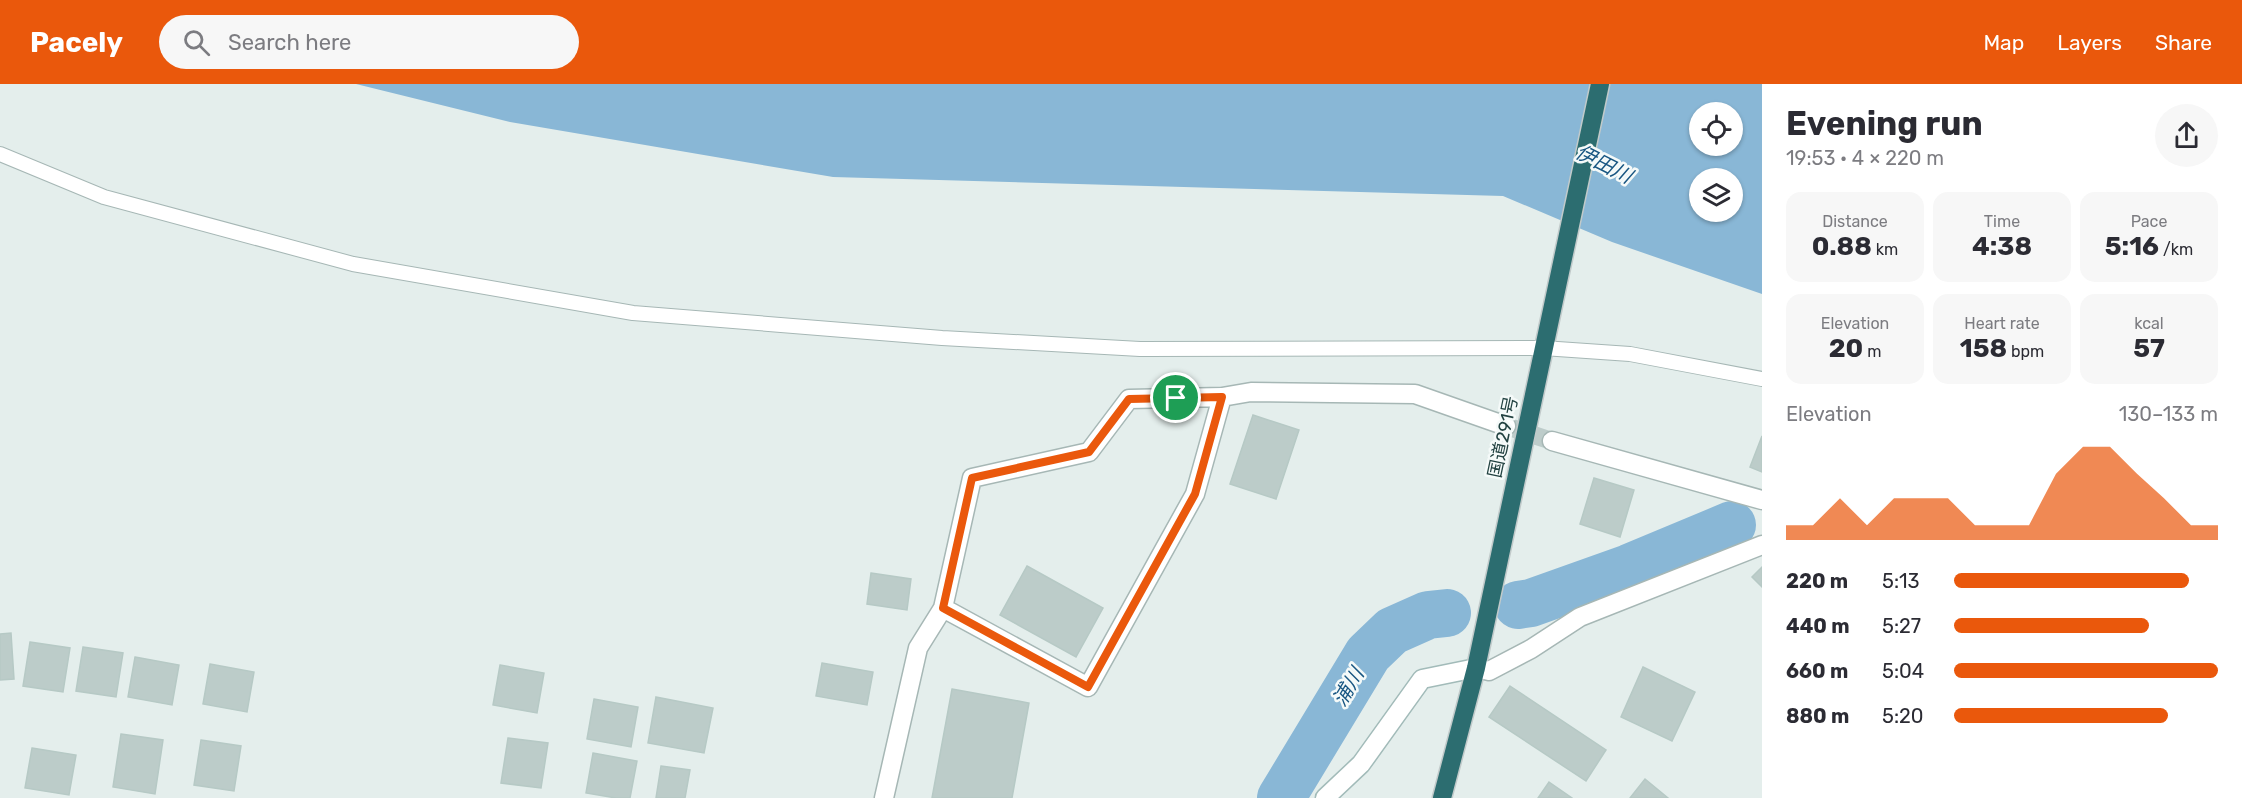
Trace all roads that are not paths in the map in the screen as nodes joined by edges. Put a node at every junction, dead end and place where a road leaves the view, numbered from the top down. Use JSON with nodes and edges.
{"nodes":[{"id":1,"x":1600,"y":84,"type":"edge"},
{"id":2,"x":0,"y":154,"type":"edge"},
{"id":3,"x":1543,"y":348,"type":"junction"},
{"id":4,"x":1762,"y":379,"type":"edge"},
{"id":5,"x":1222,"y":397,"type":"junction"},
{"id":6,"x":1506,"y":426,"type":"tunnel mouth"},
{"id":7,"x":1552,"y":441,"type":"tunnel mouth"},
{"id":8,"x":1762,"y":500,"type":"edge"},
{"id":9,"x":1762,"y":544,"type":"edge"},
{"id":10,"x":943,"y":608,"type":"junction"},
{"id":11,"x":1476,"y":668,"type":"junction"},
{"id":12,"x":884,"y":798,"type":"edge"},
{"id":13,"x":1325,"y":798,"type":"edge"},
{"id":14,"x":1442,"y":798,"type":"edge"}],
"edges":[{"from":1,"to":3,"type":"highway","name":"国道291号"},
{"from":2,"to":3,"type":"lane"},
{"from":3,"to":4,"type":"lane"},
{"from":3,"to":11,"type":"highway","name":"国道291号"},
{"from":5,"to":6,"type":"street"},
{"from":5,"to":10,"type":"street"},
{"from":5,"to":10,"type":"street"},
{"from":7,"to":8,"type":"street"},
{"from":9,"to":11,"type":"street"},
{"from":10,"to":12,"type":"street"},
{"from":11,"to":13,"type":"street"},
{"from":11,"to":14,"type":"highway","name":"国道291号"}]}
